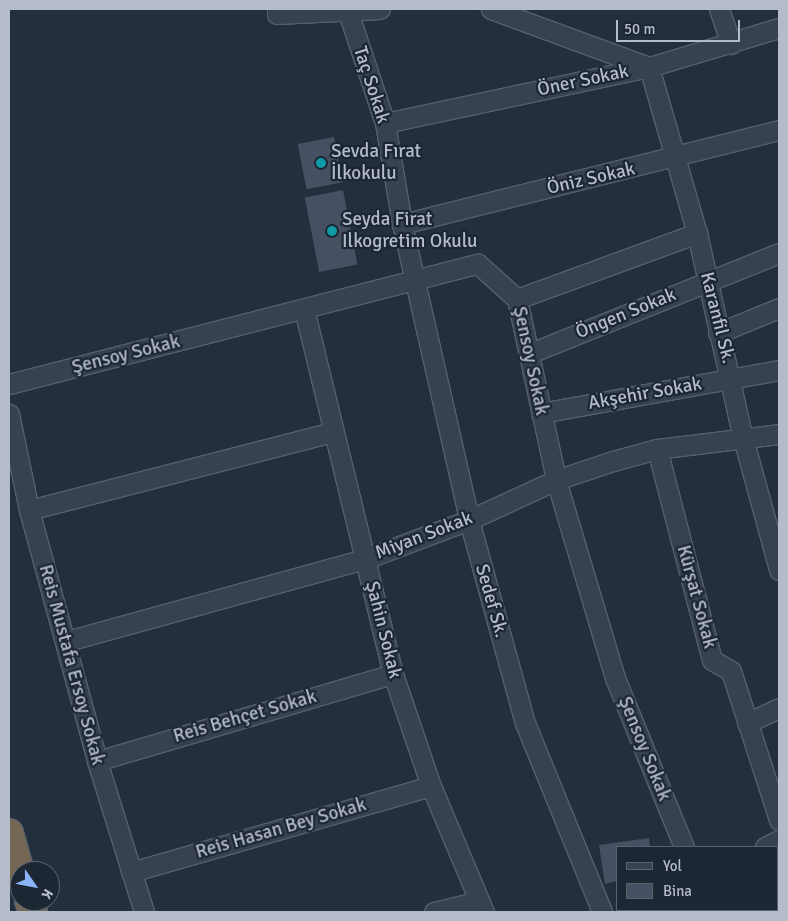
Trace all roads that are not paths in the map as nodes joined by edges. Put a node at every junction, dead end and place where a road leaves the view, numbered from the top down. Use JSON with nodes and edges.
{"nodes":[{"id":1,"x":380,"y":9,"type":"edge"},
{"id":2,"x":491,"y":9,"type":"edge"},
{"id":3,"x":719,"y":9,"type":"edge"},
{"id":4,"x":277,"y":11,"type":"edge"},
{"id":5,"x":347,"y":11,"type":"edge"},
{"id":6,"x":779,"y":28,"type":"edge"},
{"id":7,"x":731,"y":44,"type":"junction"},
{"id":8,"x":649,"y":67,"type":"junction"},
{"id":9,"x":385,"y":124,"type":"junction"},
{"id":10,"x":779,"y":130,"type":"edge"},
{"id":11,"x":674,"y":159,"type":"junction"},
{"id":12,"x":402,"y":224,"type":"junction"},
{"id":13,"x":697,"y":233,"type":"junction"},
{"id":14,"x":779,"y":253,"type":"edge"},
{"id":15,"x":416,"y":279,"type":"junction"},
{"id":16,"x":708,"y":281,"type":"junction"},
{"id":17,"x":517,"y":299,"type":"junction"},
{"id":18,"x":779,"y":308,"type":"edge"},
{"id":19,"x":304,"y":309,"type":"junction"},
{"id":20,"x":718,"y":333,"type":"junction"},
{"id":21,"x":528,"y":354,"type":"junction"},
{"id":22,"x":779,"y":370,"type":"edge"},
{"id":23,"x":732,"y":378,"type":"junction"},
{"id":24,"x":9,"y":384,"type":"edge"},
{"id":25,"x":541,"y":413,"type":"junction"},
{"id":26,"x":9,"y":414,"type":"edge"},
{"id":27,"x":332,"y":432,"type":"junction"},
{"id":28,"x":779,"y":434,"type":"edge"},
{"id":29,"x":743,"y":438,"type":"junction"},
{"id":30,"x":657,"y":450,"type":"junction"},
{"id":31,"x":556,"y":480,"type":"junction"},
{"id":32,"x":29,"y":510,"type":"junction"},
{"id":33,"x":469,"y":520,"type":"junction"},
{"id":34,"x":365,"y":559,"type":"junction"},
{"id":35,"x":779,"y":570,"type":"edge"},
{"id":36,"x":67,"y":641,"type":"junction"},
{"id":37,"x":393,"y":674,"type":"junction"},
{"id":38,"x":779,"y":708,"type":"edge"},
{"id":39,"x":747,"y":723,"type":"junction"},
{"id":40,"x":97,"y":761,"type":"junction"},
{"id":41,"x":431,"y":786,"type":"junction"},
{"id":42,"x":779,"y":820,"type":"edge"},
{"id":43,"x":9,"y":833,"type":"edge"},
{"id":44,"x":779,"y":840,"type":"edge"},
{"id":45,"x":684,"y":846,"type":"edge"},
{"id":46,"x":767,"y":846,"type":"edge"},
{"id":47,"x":17,"y":861,"type":"edge"},
{"id":48,"x":131,"y":872,"type":"junction"},
{"id":49,"x":481,"y":907,"type":"edge"},
{"id":50,"x":144,"y":912,"type":"edge"},
{"id":51,"x":434,"y":912,"type":"edge"},
{"id":52,"x":602,"y":912,"type":"edge"}],
"edges":[{"from":1,"to":5,"type":"street"},
{"from":2,"to":8,"type":"street"},
{"from":3,"to":7,"type":"street"},
{"from":4,"to":5,"type":"street"},
{"from":5,"to":9,"type":"street","name":"Taç Sokak"},
{"from":6,"to":7,"type":"street","name":"Öner Sokak"},
{"from":7,"to":8,"type":"street","name":"Öner Sokak"},
{"from":8,"to":9,"type":"street","name":"Öner Sokak"},
{"from":8,"to":11,"type":"street","name":"Karanfil Sk."},
{"from":9,"to":12,"type":"street","name":"Taç Sokak"},
{"from":10,"to":11,"type":"street","name":"Öniz Sokak"},
{"from":11,"to":12,"type":"street","name":"Öniz Sokak"},
{"from":11,"to":13,"type":"street","name":"Karanfil Sk."},
{"from":12,"to":15,"type":"street","name":"Taç Sokak"},
{"from":13,"to":16,"type":"street","name":"Karanfil Sk."},
{"from":13,"to":17,"type":"street"},
{"from":14,"to":16,"type":"street","name":"Öngen Sokak"},
{"from":15,"to":17,"type":"street","name":"Şensoy Sokak"},
{"from":15,"to":19,"type":"street","name":"Şensoy Sokak"},
{"from":15,"to":33,"type":"street","name":"Sedef Sk."},
{"from":16,"to":20,"type":"street","name":"Karanfil Sk."},
{"from":16,"to":21,"type":"street","name":"Öngen Sokak"},
{"from":17,"to":21,"type":"street","name":"Şensoy Sokak"},
{"from":18,"to":20,"type":"street"},
{"from":19,"to":24,"type":"street","name":"Şensoy Sokak"},
{"from":19,"to":27,"type":"street","name":"Şahin Sokak"},
{"from":20,"to":23,"type":"street","name":"Karanfil Sk."},
{"from":21,"to":25,"type":"street","name":"Şensoy Sokak"},
{"from":22,"to":23,"type":"street","name":"Akşehir Sokak"},
{"from":23,"to":25,"type":"street","name":"Akşehir Sokak"},
{"from":23,"to":29,"type":"street","name":"Karanfil Sk."},
{"from":25,"to":31,"type":"street","name":"Şensoy Sokak"},
{"from":26,"to":32,"type":"street","name":"Reis Mustafa Ersoy Sokak"},
{"from":27,"to":32,"type":"street"},
{"from":27,"to":34,"type":"street","name":"Şahin Sokak"},
{"from":28,"to":29,"type":"street","name":"Miyan Sokak"},
{"from":29,"to":30,"type":"street","name":"Miyan Sokak"},
{"from":29,"to":35,"type":"street","name":"Karanfil Sk."},
{"from":30,"to":31,"type":"street","name":"Miyan Sokak"},
{"from":30,"to":39,"type":"street","name":"Kürşat Sokak"},
{"from":31,"to":33,"type":"street","name":"Miyan Sokak"},
{"from":31,"to":45,"type":"street","name":"Şensoy Sokak"},
{"from":32,"to":36,"type":"street","name":"Reis Mustafa Ersoy Sokak"},
{"from":33,"to":34,"type":"street","name":"Miyan Sokak"},
{"from":33,"to":52,"type":"street","name":"Sedef Sk."},
{"from":34,"to":36,"type":"street","name":"Miyan Sokak"},
{"from":34,"to":37,"type":"street","name":"Şahin Sokak"},
{"from":36,"to":40,"type":"street","name":"Reis Mustafa Ersoy Sokak"},
{"from":37,"to":40,"type":"street","name":"Reis Behçet Sokak"},
{"from":37,"to":41,"type":"street","name":"Şahin Sokak"},
{"from":38,"to":39,"type":"street"},
{"from":39,"to":42,"type":"street","name":"Kürşat Sokak"},
{"from":40,"to":48,"type":"street","name":"Reis Mustafa Ersoy Sokak"},
{"from":41,"to":48,"type":"street","name":"Reis Hasan Bey Sokak"},
{"from":41,"to":49,"type":"street","name":"Şahin Sokak"},
{"from":43,"to":47,"type":"highway"},
{"from":44,"to":46,"type":"street"},
{"from":48,"to":50,"type":"street","name":"Reis Mustafa Ersoy Sokak"},
{"from":49,"to":51,"type":"street"}]}
